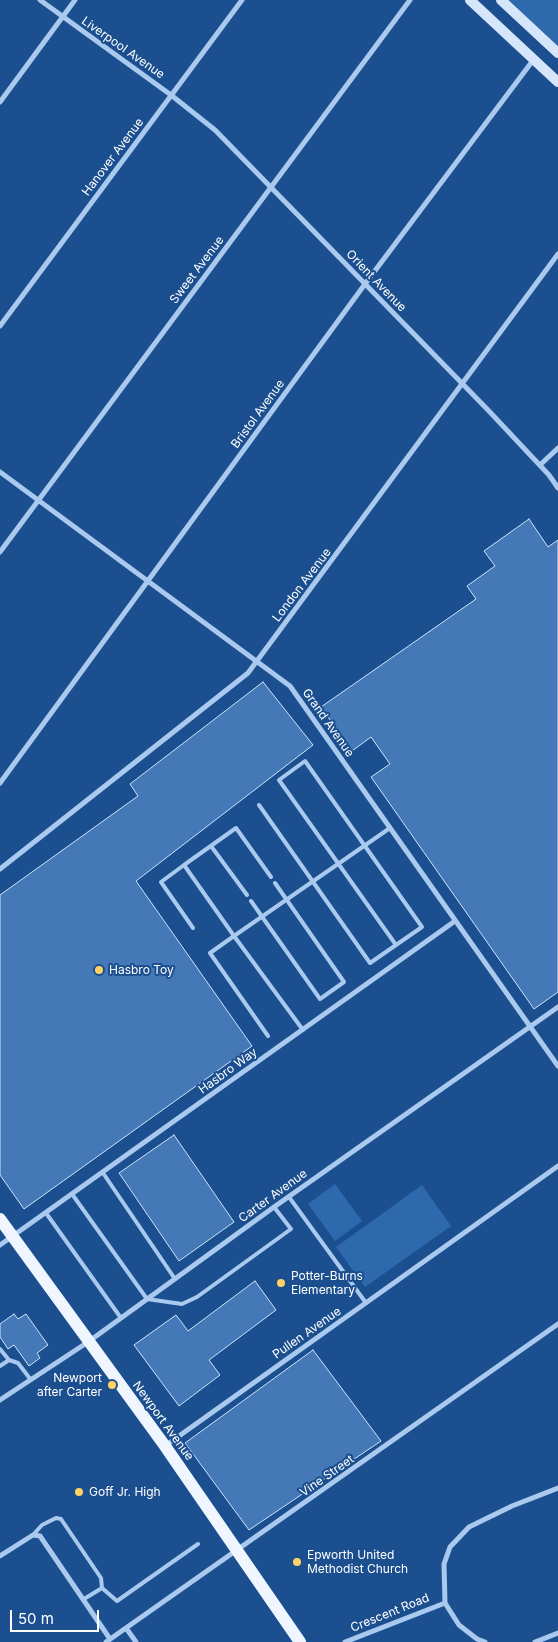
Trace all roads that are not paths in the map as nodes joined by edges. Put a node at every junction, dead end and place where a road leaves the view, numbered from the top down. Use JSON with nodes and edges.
{"nodes":[{"id":1,"x":40,"y":0,"type":"edge"},
{"id":2,"x":75,"y":0,"type":"edge"},
{"id":3,"x":242,"y":0,"type":"edge"},
{"id":4,"x":410,"y":0,"type":"edge"},
{"id":5,"x":470,"y":0,"type":"edge"},
{"id":6,"x":501,"y":0,"type":"edge"},
{"id":7,"x":63,"y":17,"type":"junction"},
{"id":8,"x":558,"y":53,"type":"edge"},
{"id":9,"x":534,"y":59,"type":"junction"},
{"id":10,"x":558,"y":82,"type":"edge"},
{"id":11,"x":172,"y":95,"type":"junction"},
{"id":12,"x":0,"y":102,"type":"edge"},
{"id":13,"x":271,"y":187,"type":"junction"},
{"id":14,"x":558,"y":254,"type":"edge"},
{"id":15,"x":365,"y":284,"type":"junction"},
{"id":16,"x":0,"y":326,"type":"edge"},
{"id":17,"x":462,"y":385,"type":"junction"},
{"id":18,"x":558,"y":448,"type":"edge"},
{"id":19,"x":540,"y":465,"type":"junction"},
{"id":20,"x":0,"y":472,"type":"edge"},
{"id":21,"x":558,"y":488,"type":"edge"},
{"id":22,"x":38,"y":500,"type":"junction"},
{"id":23,"x":0,"y":552,"type":"edge"},
{"id":24,"x":147,"y":582,"type":"junction"},
{"id":25,"x":257,"y":662,"type":"junction"},
{"id":26,"x":0,"y":783,"type":"edge"},
{"id":27,"x":259,"y":805,"type":"dead end"},
{"id":28,"x":390,"y":828,"type":"junction"},
{"id":29,"x":211,"y":846,"type":"junction"},
{"id":30,"x":364,"y":846,"type":"junction"},
{"id":31,"x":339,"y":863,"type":"junction"},
{"id":32,"x":184,"y":866,"type":"junction"},
{"id":33,"x":0,"y":869,"type":"edge"},
{"id":34,"x":270,"y":877,"type":"dead end"},
{"id":35,"x":312,"y":880,"type":"junction"},
{"id":36,"x":275,"y":883,"type":"dead end"},
{"id":37,"x":247,"y":895,"type":"dead end"},
{"id":38,"x":286,"y":898,"type":"junction"},
{"id":39,"x":251,"y":902,"type":"dead end"},
{"id":40,"x":261,"y":916,"type":"junction"},
{"id":41,"x":455,"y":921,"type":"junction"},
{"id":42,"x":192,"y":928,"type":"dead end"},
{"id":43,"x":234,"y":936,"type":"junction"},
{"id":44,"x":396,"y":945,"type":"junction"},
{"id":45,"x":558,"y":1007,"type":"edge"},
{"id":46,"x":531,"y":1027,"type":"junction"},
{"id":47,"x":303,"y":1030,"type":"junction"},
{"id":48,"x":268,"y":1036,"type":"dead end"},
{"id":49,"x":558,"y":1066,"type":"edge"},
{"id":50,"x":558,"y":1166,"type":"edge"},
{"id":51,"x":102,"y":1173,"type":"junction"},
{"id":52,"x":72,"y":1194,"type":"junction"},
{"id":53,"x":289,"y":1197,"type":"junction"},
{"id":54,"x":274,"y":1207,"type":"junction"},
{"id":55,"x":46,"y":1214,"type":"junction"},
{"id":56,"x":0,"y":1219,"type":"edge"},
{"id":57,"x":13,"y":1237,"type":"junction"},
{"id":58,"x":0,"y":1246,"type":"edge"},
{"id":59,"x":175,"y":1279,"type":"junction"},
{"id":60,"x":147,"y":1299,"type":"junction"},
{"id":61,"x":366,"y":1303,"type":"junction"},
{"id":62,"x":121,"y":1318,"type":"junction"},
{"id":63,"x":558,"y":1324,"type":"edge"},
{"id":64,"x":88,"y":1342,"type":"junction"},
{"id":65,"x":0,"y":1349,"type":"edge"},
{"id":66,"x":9,"y":1360,"type":"junction"},
{"id":67,"x":0,"y":1366,"type":"edge"},
{"id":68,"x":31,"y":1380,"type":"junction"},
{"id":69,"x":0,"y":1400,"type":"edge"},
{"id":70,"x":165,"y":1446,"type":"junction"},
{"id":71,"x":558,"y":1488,"type":"edge"},
{"id":72,"x":33,"y":1535,"type":"junction"},
{"id":73,"x":198,"y":1544,"type":"dead end"},
{"id":74,"x":238,"y":1551,"type":"junction"},
{"id":75,"x":0,"y":1556,"type":"edge"},
{"id":76,"x":102,"y":1588,"type":"junction"},
{"id":77,"x":84,"y":1600,"type":"junction"},
{"id":78,"x":445,"y":1603,"type":"junction"},
{"id":79,"x":126,"y":1628,"type":"junction"},
{"id":80,"x":558,"y":1633,"type":"edge"},
{"id":81,"x":108,"y":1640,"type":"edge"},
{"id":82,"x":136,"y":1642,"type":"edge"},
{"id":83,"x":300,"y":1642,"type":"edge"},
{"id":84,"x":345,"y":1642,"type":"edge"},
{"id":85,"x":485,"y":1642,"type":"edge"},
{"id":86,"x":535,"y":1642,"type":"edge"}],
"edges":[{"from":1,"to":7,"type":"street","name":"Liverpool Avenue"},
{"from":2,"to":7,"type":"street"},
{"from":3,"to":11,"type":"street","name":"Hanover Avenue"},
{"from":4,"to":13,"type":"street","name":"Sweet Avenue"},
{"from":5,"to":9,"type":"street"},
{"from":6,"to":8,"type":"street"},
{"from":7,"to":11,"type":"street","name":"Liverpool Avenue"},
{"from":7,"to":12,"type":"street"},
{"from":9,"to":10,"type":"street"},
{"from":9,"to":15,"type":"street","name":"Bristol Avenue"},
{"from":11,"to":13,"type":"street","name":"Orient Avenue"},
{"from":11,"to":16,"type":"street","name":"Hanover Avenue"},
{"from":13,"to":15,"type":"street","name":"Orient Avenue"},
{"from":13,"to":22,"type":"street","name":"Sweet Avenue"},
{"from":14,"to":17,"type":"street","name":"London Avenue"},
{"from":15,"to":17,"type":"street","name":"Orient Avenue"},
{"from":15,"to":24,"type":"street","name":"Bristol Avenue"},
{"from":17,"to":19,"type":"street","name":"Orient Avenue"},
{"from":17,"to":25,"type":"street","name":"London Avenue"},
{"from":18,"to":19,"type":"street"},
{"from":19,"to":21,"type":"street","name":"Orient Avenue"},
{"from":20,"to":22,"type":"street","name":"Grand Avenue"},
{"from":22,"to":23,"type":"street","name":"Sweet Avenue"},
{"from":22,"to":24,"type":"street","name":"Grand Avenue"},
{"from":24,"to":25,"type":"street","name":"Grand Avenue"},
{"from":24,"to":26,"type":"street","name":"Bristol Avenue"},
{"from":25,"to":28,"type":"street","name":"Grand Avenue"},
{"from":25,"to":33,"type":"street","name":"London Avenue"},
{"from":27,"to":35,"type":"lane"},
{"from":28,"to":30,"type":"lane"},
{"from":28,"to":41,"type":"street","name":"Grand Avenue"},
{"from":29,"to":32,"type":"lane"},
{"from":29,"to":34,"type":"lane"},
{"from":29,"to":37,"type":"lane"},
{"from":30,"to":31,"type":"lane"},
{"from":30,"to":31,"type":"lane"},
{"from":30,"to":44,"type":"lane"},
{"from":31,"to":35,"type":"lane"},
{"from":31,"to":44,"type":"lane"},
{"from":32,"to":42,"type":"lane"},
{"from":32,"to":43,"type":"lane"},
{"from":35,"to":38,"type":"lane"},
{"from":35,"to":44,"type":"lane"},
{"from":36,"to":38,"type":"lane"},
{"from":38,"to":40,"type":"lane"},
{"from":38,"to":40,"type":"lane"},
{"from":39,"to":40,"type":"lane"},
{"from":40,"to":43,"type":"lane"},
{"from":41,"to":46,"type":"street","name":"Grand Avenue"},
{"from":41,"to":47,"type":"street","name":"Hasbro Way"},
{"from":43,"to":47,"type":"lane"},
{"from":43,"to":48,"type":"lane"},
{"from":45,"to":46,"type":"street","name":"Carter Avenue"},
{"from":46,"to":49,"type":"street","name":"Grand Avenue"},
{"from":46,"to":53,"type":"street","name":"Carter Avenue"},
{"from":47,"to":51,"type":"street","name":"Hasbro Way"},
{"from":50,"to":61,"type":"street","name":"Pullen Avenue"},
{"from":51,"to":52,"type":"street","name":"Hasbro Way"},
{"from":51,"to":59,"type":"lane"},
{"from":52,"to":55,"type":"street","name":"Hasbro Way"},
{"from":52,"to":60,"type":"lane"},
{"from":53,"to":54,"type":"street","name":"Carter Avenue"},
{"from":53,"to":61,"type":"lane"},
{"from":54,"to":59,"type":"street","name":"Carter Avenue"},
{"from":54,"to":60,"type":"lane"},
{"from":55,"to":57,"type":"street","name":"Hasbro Way"},
{"from":55,"to":62,"type":"lane"},
{"from":56,"to":57,"type":"main road","name":"Newport Avenue"},
{"from":57,"to":58,"type":"street","name":"Hasbro Way"},
{"from":57,"to":64,"type":"main road","name":"Newport Avenue"},
{"from":59,"to":60,"type":"street","name":"Carter Avenue"},
{"from":60,"to":62,"type":"street","name":"Carter Avenue"},
{"from":61,"to":70,"type":"street","name":"Pullen Avenue"},
{"from":62,"to":64,"type":"street","name":"Carter Avenue"},
{"from":63,"to":74,"type":"street","name":"Vine Street"},
{"from":64,"to":68,"type":"street","name":"Carter Avenue"},
{"from":64,"to":70,"type":"main road","name":"Newport Avenue"},
{"from":65,"to":66,"type":"lane"},
{"from":66,"to":67,"type":"lane"},
{"from":66,"to":68,"type":"lane"},
{"from":68,"to":69,"type":"street","name":"Carter Avenue"},
{"from":70,"to":74,"type":"main road","name":"Newport Avenue"},
{"from":71,"to":78,"type":"street"},
{"from":72,"to":75,"type":"street"},
{"from":72,"to":76,"type":"lane"},
{"from":72,"to":77,"type":"street"},
{"from":73,"to":76,"type":"lane"},
{"from":74,"to":79,"type":"street","name":"Vine Street"},
{"from":74,"to":83,"type":"main road","name":"Newport Avenue"},
{"from":76,"to":77,"type":"lane"},
{"from":77,"to":81,"type":"street"},
{"from":78,"to":84,"type":"street","name":"Crescent Road"},
{"from":78,"to":85,"type":"street","name":"Crescent Road"},
{"from":79,"to":81,"type":"street","name":"Vine Street"},
{"from":79,"to":82,"type":"street"},
{"from":80,"to":86,"type":"street"}]}
